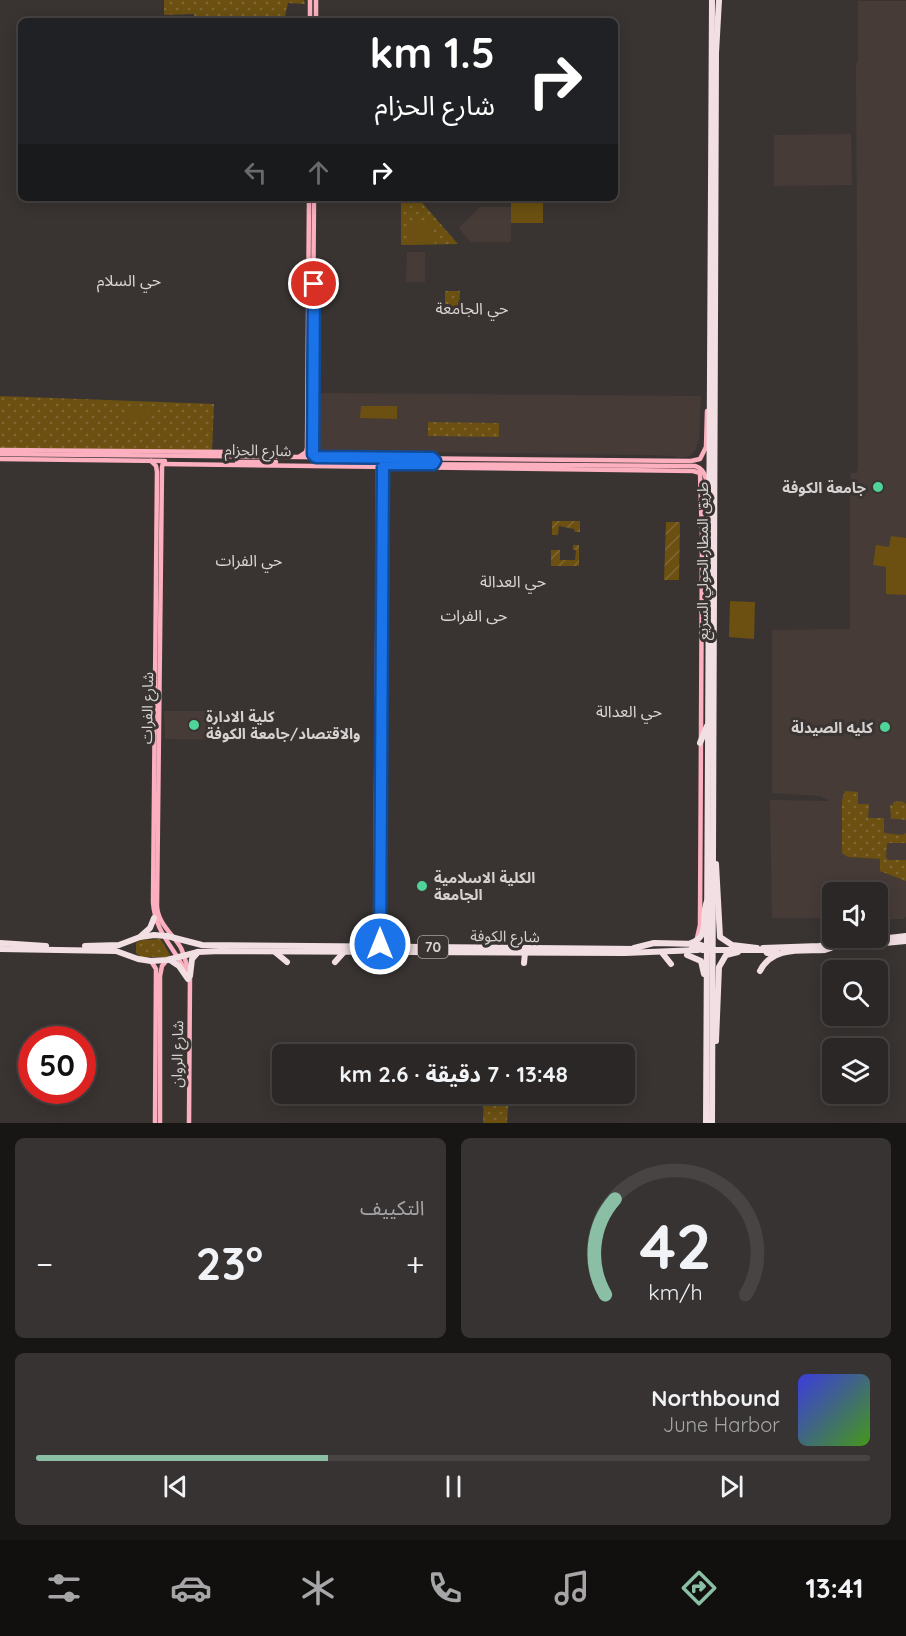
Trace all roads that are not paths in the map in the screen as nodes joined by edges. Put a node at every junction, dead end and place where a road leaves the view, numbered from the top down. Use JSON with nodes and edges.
{"nodes":[{"id":1,"x":310,"y":0,"type":"edge"},
{"id":2,"x":315,"y":0,"type":"edge"},
{"id":3,"x":711,"y":0,"type":"edge"},
{"id":4,"x":721,"y":0,"type":"edge"},
{"id":5,"x":310,"y":18,"type":"edge"},
{"id":6,"x":317,"y":18,"type":"edge"},
{"id":7,"x":714,"y":158,"type":"junction"},
{"id":8,"x":714,"y":168,"type":"junction"},
{"id":9,"x":309,"y":201,"type":"edge"},
{"id":10,"x":314,"y":201,"type":"edge"},
{"id":11,"x":312,"y":217,"type":"junction"},
{"id":12,"x":311,"y":225,"type":"junction"},
{"id":13,"x":311,"y":315,"type":"junction"},
{"id":14,"x":313,"y":323,"type":"junction"},
{"id":15,"x":710,"y":388,"type":"junction"},
{"id":16,"x":310,"y":441,"type":"junction"},
{"id":17,"x":0,"y":452,"type":"edge"},
{"id":18,"x":39,"y":452,"type":"junction"},
{"id":19,"x":126,"y":453,"type":"junction"},
{"id":20,"x":236,"y":456,"type":"junction"},
{"id":21,"x":84,"y":457,"type":"junction"},
{"id":22,"x":93,"y":457,"type":"junction"},
{"id":23,"x":316,"y":457,"type":"junction"},
{"id":24,"x":180,"y":458,"type":"junction"},
{"id":25,"x":0,"y":459,"type":"edge"},
{"id":26,"x":151,"y":461,"type":"junction"},
{"id":27,"x":168,"y":461,"type":"junction"},
{"id":28,"x":432,"y":461,"type":"junction"},
{"id":29,"x":442,"y":461,"type":"junction"},
{"id":30,"x":298,"y":462,"type":"junction"},
{"id":31,"x":554,"y":462,"type":"junction"},
{"id":32,"x":564,"y":462,"type":"junction"},
{"id":33,"x":216,"y":463,"type":"junction"},
{"id":34,"x":481,"y":464,"type":"junction"},
{"id":35,"x":381,"y":465,"type":"junction"},
{"id":36,"x":587,"y":467,"type":"junction"},
{"id":37,"x":493,"y":468,"type":"junction"},
{"id":38,"x":650,"y":468,"type":"junction"},
{"id":39,"x":159,"y":472,"type":"junction"},
{"id":40,"x":710,"y":541,"type":"junction"},
{"id":41,"x":158,"y":593,"type":"junction"},
{"id":42,"x":158,"y":602,"type":"junction"},
{"id":43,"x":711,"y":650,"type":"junction"},
{"id":44,"x":708,"y":720,"type":"junction"},
{"id":45,"x":700,"y":743,"type":"junction"},
{"id":46,"x":156,"y":829,"type":"junction"},
{"id":47,"x":156,"y":837,"type":"junction"},
{"id":48,"x":712,"y":854,"type":"junction"},
{"id":49,"x":708,"y":898,"type":"junction"},
{"id":50,"x":154,"y":918,"type":"junction"},
{"id":51,"x":167,"y":929,"type":"junction"},
{"id":52,"x":162,"y":934,"type":"junction"},
{"id":53,"x":906,"y":936,"type":"edge"},
{"id":54,"x":888,"y":937,"type":"edge"},
{"id":55,"x":175,"y":938,"type":"junction"},
{"id":56,"x":136,"y":939,"type":"junction"},
{"id":57,"x":377,"y":939,"type":"junction"},
{"id":58,"x":906,"y":941,"type":"edge"},
{"id":59,"x":888,"y":942,"type":"edge"},
{"id":60,"x":761,"y":946,"type":"junction"},
{"id":61,"x":822,"y":946,"type":"edge"},
{"id":62,"x":822,"y":946,"type":"edge"},
{"id":63,"x":371,"y":947,"type":"junction"},
{"id":64,"x":0,"y":948,"type":"edge"},
{"id":65,"x":47,"y":948,"type":"junction"},
{"id":66,"x":691,"y":948,"type":"junction"},
{"id":67,"x":827,"y":948,"type":"edge"},
{"id":68,"x":383,"y":949,"type":"junction"},
{"id":69,"x":65,"y":950,"type":"junction"},
{"id":70,"x":633,"y":950,"type":"junction"},
{"id":71,"x":198,"y":952,"type":"junction"},
{"id":72,"x":275,"y":952,"type":"junction"},
{"id":73,"x":344,"y":952,"type":"junction"},
{"id":74,"x":525,"y":953,"type":"junction"},
{"id":75,"x":778,"y":953,"type":"junction"},
{"id":76,"x":663,"y":954,"type":"junction"},
{"id":77,"x":181,"y":957,"type":"junction"},
{"id":78,"x":64,"y":958,"type":"dead end"},
{"id":79,"x":135,"y":958,"type":"junction"},
{"id":80,"x":168,"y":960,"type":"junction"},
{"id":81,"x":151,"y":961,"type":"junction"},
{"id":82,"x":287,"y":962,"type":"dead end"},
{"id":83,"x":335,"y":962,"type":"dead end"},
{"id":84,"x":524,"y":963,"type":"dead end"},
{"id":85,"x":670,"y":964,"type":"dead end"},
{"id":86,"x":760,"y":971,"type":"dead end"},
{"id":87,"x":189,"y":980,"type":"junction"},
{"id":88,"x":707,"y":992,"type":"junction"},
{"id":89,"x":157,"y":1036,"type":"junction"},
{"id":90,"x":711,"y":1061,"type":"junction"},
{"id":91,"x":160,"y":1100,"type":"junction"},
{"id":92,"x":709,"y":1100,"type":"junction"},
{"id":93,"x":709,"y":1111,"type":"junction"},
{"id":94,"x":160,"y":1120,"type":"edge"},
{"id":95,"x":155,"y":1123,"type":"edge"},
{"id":96,"x":189,"y":1123,"type":"edge"},
{"id":97,"x":706,"y":1123,"type":"edge"},
{"id":98,"x":712,"y":1123,"type":"edge"}],
"edges":[{"from":1,"to":5,"type":"main road"},
{"from":2,"to":6,"type":"main road"},
{"from":3,"to":7,"type":"highway","name":"طريق المطار الحولي السريع"},
{"from":4,"to":7,"type":"highway","name":"طريق المطار الحولي السريع"},
{"from":7,"to":8,"type":"highway","name":"طريق المطار الحولي السريع"},
{"from":8,"to":15,"type":"highway","name":"طريق المطار الحولي السريع"},
{"from":8,"to":43,"type":"highway","name":"طريق المطار الحولي السريع"},
{"from":9,"to":11,"type":"main road"},
{"from":10,"to":11,"type":"main road"},
{"from":11,"to":12,"type":"main road"},
{"from":12,"to":13,"type":"main road"},
{"from":12,"to":13,"type":"main road"},
{"from":13,"to":14,"type":"main road"},
{"from":14,"to":16,"type":"main road"},
{"from":14,"to":16,"type":"main road"},
{"from":15,"to":32,"type":"main road","name":"شارع الحزام"},
{"from":15,"to":40,"type":"highway","name":"طريق المطار الحولي السريع"},
{"from":16,"to":23,"type":"main road"},
{"from":16,"to":30,"type":"main road"},
{"from":17,"to":18,"type":"main road","name":"شارع الحزام"},
{"from":18,"to":19,"type":"main road"},
{"from":18,"to":21,"type":"main road","name":"شارع الحزام"},
{"from":19,"to":20,"type":"main road"},
{"from":19,"to":22,"type":"main road","name":"شارع الحزام"},
{"from":19,"to":27,"type":"main road","name":"شارع الحزام"},
{"from":20,"to":24,"type":"main road","name":"شارع الحزام"},
{"from":20,"to":30,"type":"main road","name":"شارع الحزام"},
{"from":21,"to":22,"type":"main road","name":"شارع الحزام"},
{"from":21,"to":25,"type":"main road","name":"شارع الحزام"},
{"from":22,"to":26,"type":"main road","name":"شارع الحزام"},
{"from":23,"to":28,"type":"main road","name":"شارع الحزام"},
{"from":23,"to":30,"type":"main road","name":"شارع الحزام"},
{"from":24,"to":27,"type":"main road","name":"شارع الحزام"},
{"from":24,"to":33,"type":"main road","name":"شارع الحزام"},
{"from":26,"to":27,"type":"main road","name":"شارع الحزام"},
{"from":26,"to":39,"type":"main road"},
{"from":27,"to":33,"type":"main road"},
{"from":27,"to":39,"type":"main road"},
{"from":28,"to":29,"type":"main road","name":"شارع الحزام"},
{"from":28,"to":35,"type":"main road","name":"شارع الحزام"},
{"from":29,"to":31,"type":"main road","name":"شارع الحزام"},
{"from":29,"to":34,"type":"main road","name":"شارع الحزام"},
{"from":30,"to":33,"type":"main road"},
{"from":30,"to":35,"type":"main road","name":"شارع الحزام"},
{"from":31,"to":32,"type":"main road","name":"شارع الحزام"},
{"from":31,"to":34,"type":"main road","name":"شارع الحزام"},
{"from":32,"to":36,"type":"main road","name":"شارع الحزام"},
{"from":34,"to":37,"type":"main road"},
{"from":35,"to":37,"type":"main road"},
{"from":35,"to":57,"type":"main road"},
{"from":36,"to":37,"type":"main road"},
{"from":36,"to":38,"type":"main road"},
{"from":38,"to":40,"type":"main road"},
{"from":38,"to":45,"type":"main road"},
{"from":39,"to":41,"type":"main road","name":"شارع الفرات"},
{"from":39,"to":41,"type":"main road","name":"شارع الفرات"},
{"from":40,"to":43,"type":"highway","name":"طريق المطار الحولي السريع"},
{"from":41,"to":42,"type":"main road","name":"شارع الفرات"},
{"from":42,"to":46,"type":"main road","name":"شارع الفرات"},
{"from":42,"to":46,"type":"main road","name":"شارع الفرات"},
{"from":43,"to":44,"type":"highway","name":"طريق المطار الحولي السريع"},
{"from":43,"to":48,"type":"highway","name":"طريق المطار الحولي السريع"},
{"from":44,"to":45,"type":"highway"},
{"from":44,"to":49,"type":"highway","name":"طريق المطار الحولي السريع"},
{"from":45,"to":66,"type":"main road"},
{"from":46,"to":47,"type":"main road","name":"شارع الفرات"},
{"from":47,"to":50,"type":"main road","name":"شارع الفرات"},
{"from":47,"to":51,"type":"main road","name":"شارع الفرات"},
{"from":48,"to":60,"type":"highway","bridge":true},
{"from":48,"to":90,"type":"highway","name":"طريق المطار الحولي السريع"},
{"from":49,"to":66,"type":"highway"},
{"from":49,"to":88,"type":"highway","name":"طريق المطار الحولي السريع"},
{"from":50,"to":52,"type":"main road","name":"شارع الفرات"},
{"from":50,"to":56,"type":"highway"},
{"from":51,"to":52,"type":"main road"},
{"from":51,"to":55,"type":"main road","name":"شارع الفرات"},
{"from":52,"to":55,"type":"highway","number":"70"},
{"from":52,"to":56,"type":"highway","number":"70"},
{"from":52,"to":77,"type":"main road","name":"شارع الفرات"},
{"from":53,"to":54,"type":"highway","number":"70"},
{"from":55,"to":63,"type":"highway","name":"شارع الكوفة","number":"70"},
{"from":55,"to":77,"type":"main road","name":"شارع الفرات"},
{"from":56,"to":65,"type":"highway","number":"70"},
{"from":56,"to":79,"type":"highway"},
{"from":57,"to":63,"type":"main road"},
{"from":57,"to":68,"type":"main road"},
{"from":58,"to":59,"type":"highway","number":"70"},
{"from":60,"to":61,"type":"highway"},
{"from":60,"to":62,"type":"highway","number":"70","bridge":true},
{"from":60,"to":66,"type":"highway","number":"70","bridge":true},
{"from":60,"to":66,"type":"highway","number":"70","bridge":true},
{"from":60,"to":75,"type":"highway"},
{"from":60,"to":90,"type":"highway","bridge":true},
{"from":63,"to":68,"type":"highway","name":"شارع الكوفة","number":"70"},
{"from":64,"to":65,"type":"highway","number":"70"},
{"from":65,"to":69,"type":"highway","number":"70"},
{"from":66,"to":70,"type":"highway","name":"شارع الكوفة","number":"70"},
{"from":66,"to":76,"type":"highway"},
{"from":66,"to":88,"type":"highway"},
{"from":67,"to":75,"type":"highway"},
{"from":68,"to":70,"type":"highway","name":"شارع الكوفة","number":"70"},
{"from":68,"to":73,"type":"highway","name":"شارع الكوفة","number":"70"},
{"from":68,"to":74,"type":"highway","name":"شارع الكوفة","number":"70"},
{"from":69,"to":78,"type":"highway"},
{"from":69,"to":79,"type":"highway","number":"70"},
{"from":70,"to":74,"type":"highway","name":"شارع الكوفة","number":"70"},
{"from":70,"to":76,"type":"highway"},
{"from":71,"to":72,"type":"highway","name":"شارع الكوفة","number":"70"},
{"from":71,"to":77,"type":"highway","name":"شارع الكوفة","number":"70"},
{"from":71,"to":87,"type":"highway"},
{"from":72,"to":73,"type":"highway","name":"شارع الكوفة","number":"70"},
{"from":72,"to":82,"type":"highway"},
{"from":73,"to":83,"type":"highway"},
{"from":74,"to":84,"type":"highway"},
{"from":75,"to":86,"type":"highway"},
{"from":76,"to":85,"type":"highway"},
{"from":77,"to":80,"type":"highway","number":"70"},
{"from":77,"to":87,"type":"main road","name":"شارع الروان"},
{"from":79,"to":81,"type":"highway","number":"70"},
{"from":80,"to":81,"type":"highway","number":"70"},
{"from":80,"to":87,"type":"highway"},
{"from":80,"to":89,"type":"main road"},
{"from":81,"to":89,"type":"main road"},
{"from":87,"to":96,"type":"main road","name":"شارع الروان"},
{"from":88,"to":92,"type":"highway","name":"طريق المطار الحولي السريع"},
{"from":89,"to":91,"type":"main road"},
{"from":89,"to":95,"type":"main road"},
{"from":90,"to":92,"type":"highway","name":"طريق المطار الحولي السريع"},
{"from":91,"to":94,"type":"main road"},
{"from":91,"to":94,"type":"main road"},
{"from":92,"to":93,"type":"highway","name":"طريق المطار الحولي السريع"},
{"from":93,"to":97,"type":"highway","name":"طريق المطار الحولي السريع"},
{"from":93,"to":98,"type":"highway","name":"طريق المطار الحولي السريع"}]}
